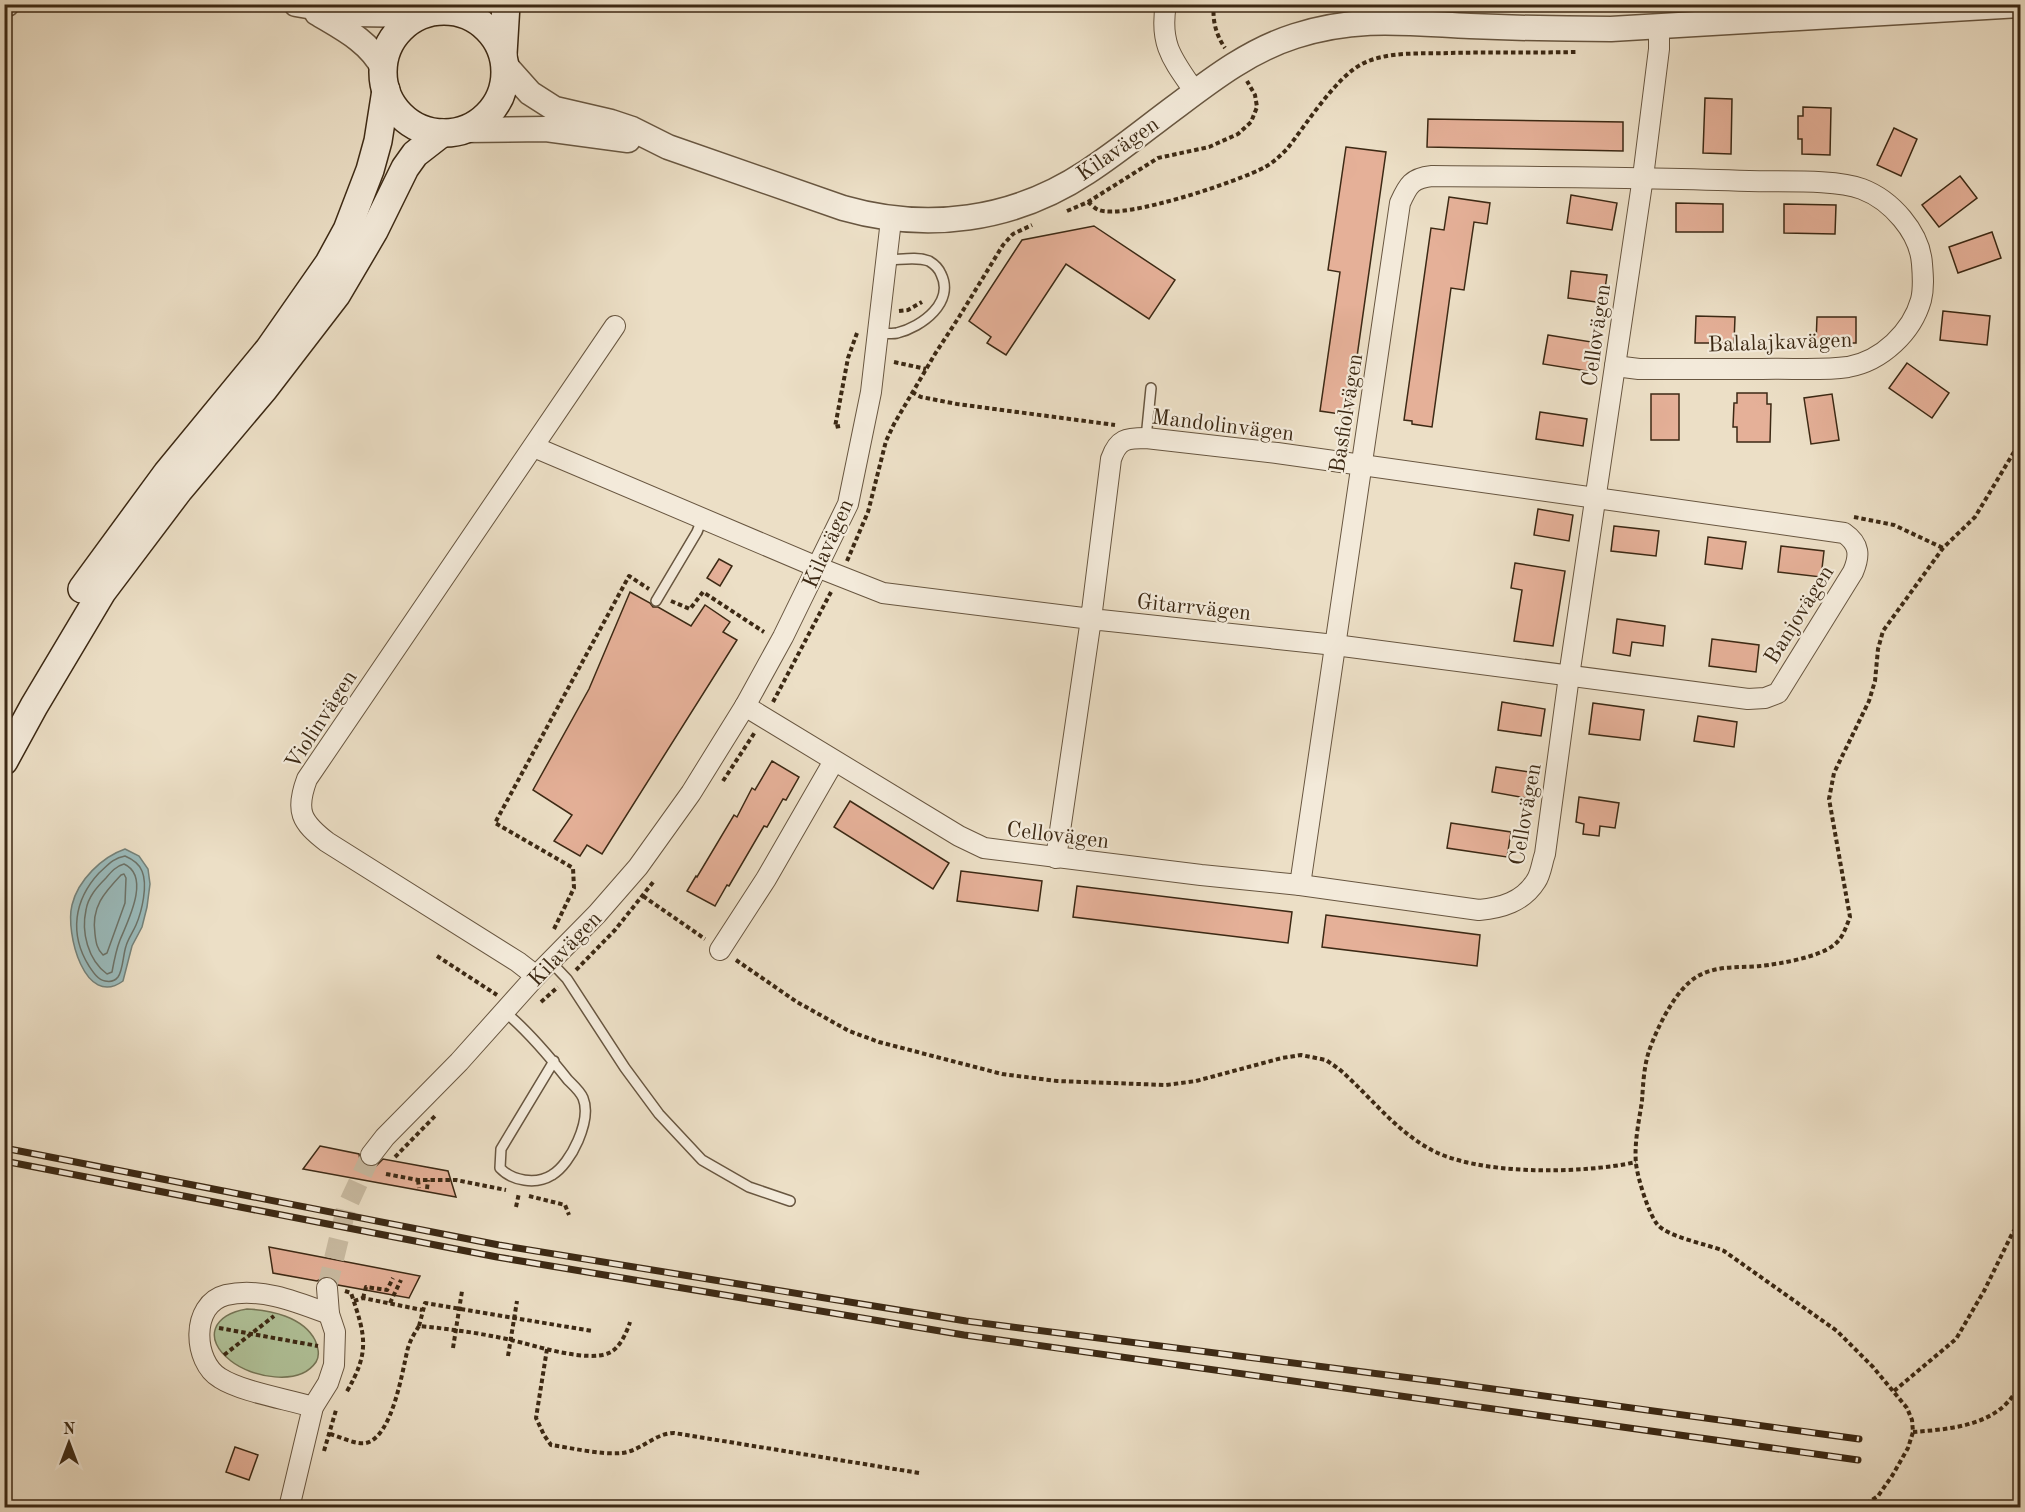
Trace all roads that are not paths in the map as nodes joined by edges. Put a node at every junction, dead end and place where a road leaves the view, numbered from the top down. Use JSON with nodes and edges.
{"nodes":[{"id":1,"x":506,"y":4,"type":"edge"},
{"id":2,"x":1166,"y":4,"type":"edge"},
{"id":3,"x":2020,"y":5,"type":"edge"},
{"id":4,"x":302,"y":6,"type":"edge"},
{"id":5,"x":438,"y":10,"type":"edge"},
{"id":6,"x":1659,"y":27,"type":"junction"},
{"id":7,"x":504,"y":60,"type":"junction"},
{"id":8,"x":385,"y":79,"type":"junction"},
{"id":9,"x":1195,"y":92,"type":"junction"},
{"id":10,"x":452,"y":131,"type":"junction"},
{"id":11,"x":668,"y":147,"type":"junction"},
{"id":12,"x":1643,"y":177,"type":"junction"},
{"id":13,"x":891,"y":220,"type":"junction"},
{"id":14,"x":887,"y":260,"type":"junction"},
{"id":15,"x":615,"y":326,"type":"dead end"},
{"id":16,"x":879,"y":333,"type":"junction"},
{"id":17,"x":1615,"y":366,"type":"junction"},
{"id":18,"x":1151,"y":388,"type":"dead end"},
{"id":19,"x":1146,"y":438,"type":"junction"},
{"id":20,"x":534,"y":447,"type":"junction"},
{"id":21,"x":1361,"y":466,"type":"junction"},
{"id":22,"x":1595,"y":499,"type":"junction"},
{"id":23,"x":702,"y":519,"type":"junction"},
{"id":24,"x":817,"y":567,"type":"junction"},
{"id":25,"x":657,"y":598,"type":"road end"},
{"id":26,"x":1091,"y":619,"type":"junction"},
{"id":27,"x":1335,"y":645,"type":"junction"},
{"id":28,"x":1569,"y":676,"type":"junction"},
{"id":29,"x":745,"y":706,"type":"junction"},
{"id":30,"x":4,"y":724,"type":"edge"},
{"id":31,"x":4,"y":760,"type":"edge"},
{"id":32,"x":834,"y":761,"type":"junction"},
{"id":33,"x":1056,"y":858,"type":"junction"},
{"id":34,"x":1300,"y":885,"type":"junction"},
{"id":35,"x":720,"y":950,"type":"road end"},
{"id":36,"x":550,"y":961,"type":"junction"},
{"id":37,"x":536,"y":975,"type":"junction"},
{"id":38,"x":502,"y":1004,"type":"junction"},
{"id":39,"x":554,"y":1061,"type":"junction"},
{"id":40,"x":371,"y":1155,"type":"tunnel mouth"},
{"id":41,"x":790,"y":1201,"type":"dead end"},
{"id":42,"x":327,"y":1288,"type":"tunnel mouth"},
{"id":43,"x":329,"y":1314,"type":"junction"},
{"id":44,"x":313,"y":1407,"type":"junction"},
{"id":45,"x":289,"y":1508,"type":"edge"}],
"edges":[{"from":1,"to":7,"type":"main road"},
{"from":2,"to":9,"type":"street"},
{"from":3,"to":6,"type":"street","name":"Kilavägen"},
{"from":4,"to":5,"type":"street"},
{"from":4,"to":8,"type":"street"},
{"from":5,"to":7,"type":"main road"},
{"from":5,"to":8,"type":"main road"},
{"from":6,"to":9,"type":"street","name":"Kilavägen"},
{"from":6,"to":12,"type":"street","name":"Cellovägen"},
{"from":7,"to":10,"type":"main road"},
{"from":7,"to":11,"type":"street"},
{"from":8,"to":10,"type":"main road"},
{"from":8,"to":30,"type":"main road"},
{"from":9,"to":13,"type":"street","name":"Kilavägen"},
{"from":10,"to":11,"type":"street"},
{"from":10,"to":31,"type":"main road"},
{"from":11,"to":13,"type":"street"},
{"from":12,"to":17,"type":"street","name":"Cellovägen"},
{"from":12,"to":17,"type":"street","name":"Balalajkavägen"},
{"from":12,"to":21,"type":"street","name":"Basfiolvägen"},
{"from":13,"to":14,"type":"street","name":"Kilavägen"},
{"from":14,"to":16,"type":"street","name":"Kilavägen"},
{"from":14,"to":16,"type":"lane"},
{"from":15,"to":20,"type":"street","name":"Violinvägen"},
{"from":16,"to":24,"type":"street","name":"Kilavägen"},
{"from":17,"to":22,"type":"street","name":"Cellovägen"},
{"from":18,"to":19,"type":"lane"},
{"from":19,"to":21,"type":"street","name":"Mandolinvägen"},
{"from":19,"to":26,"type":"street","name":"Mandolinvägen"},
{"from":20,"to":23,"type":"street"},
{"from":20,"to":37,"type":"street","name":"Violinvägen"},
{"from":21,"to":22,"type":"street","name":"Mandolinvägen"},
{"from":21,"to":27,"type":"street","name":"Basfiolvägen"},
{"from":22,"to":28,"type":"street","name":"Cellovägen"},
{"from":22,"to":28,"type":"street","name":"Banjovägen"},
{"from":23,"to":24,"type":"street"},
{"from":23,"to":25,"type":"lane"},
{"from":24,"to":26,"type":"street","name":"Gitarrvägen"},
{"from":24,"to":29,"type":"street","name":"Kilavägen"},
{"from":26,"to":27,"type":"street","name":"Gitarrvägen"},
{"from":26,"to":33,"type":"street","name":"Mandolinvägen"},
{"from":27,"to":28,"type":"street","name":"Gitarrvägen"},
{"from":27,"to":34,"type":"street","name":"Basfiolvägen"},
{"from":28,"to":34,"type":"street","name":"Cellovägen"},
{"from":29,"to":32,"type":"street","name":"Cellovägen"},
{"from":29,"to":36,"type":"street","name":"Kilavägen"},
{"from":32,"to":33,"type":"street","name":"Cellovägen"},
{"from":32,"to":35,"type":"street"},
{"from":33,"to":34,"type":"street","name":"Cellovägen"},
{"from":36,"to":37,"type":"street","name":"Kilavägen"},
{"from":36,"to":41,"type":"lane"},
{"from":37,"to":38,"type":"street","name":"Kilavägen"},
{"from":38,"to":39,"type":"lane"},
{"from":38,"to":40,"type":"street","name":"Kilavägen"},
{"from":39,"to":39,"type":"lane"},
{"from":42,"to":43,"type":"street"},
{"from":43,"to":44,"type":"street"},
{"from":43,"to":44,"type":"street"},
{"from":44,"to":45,"type":"street"}]}
